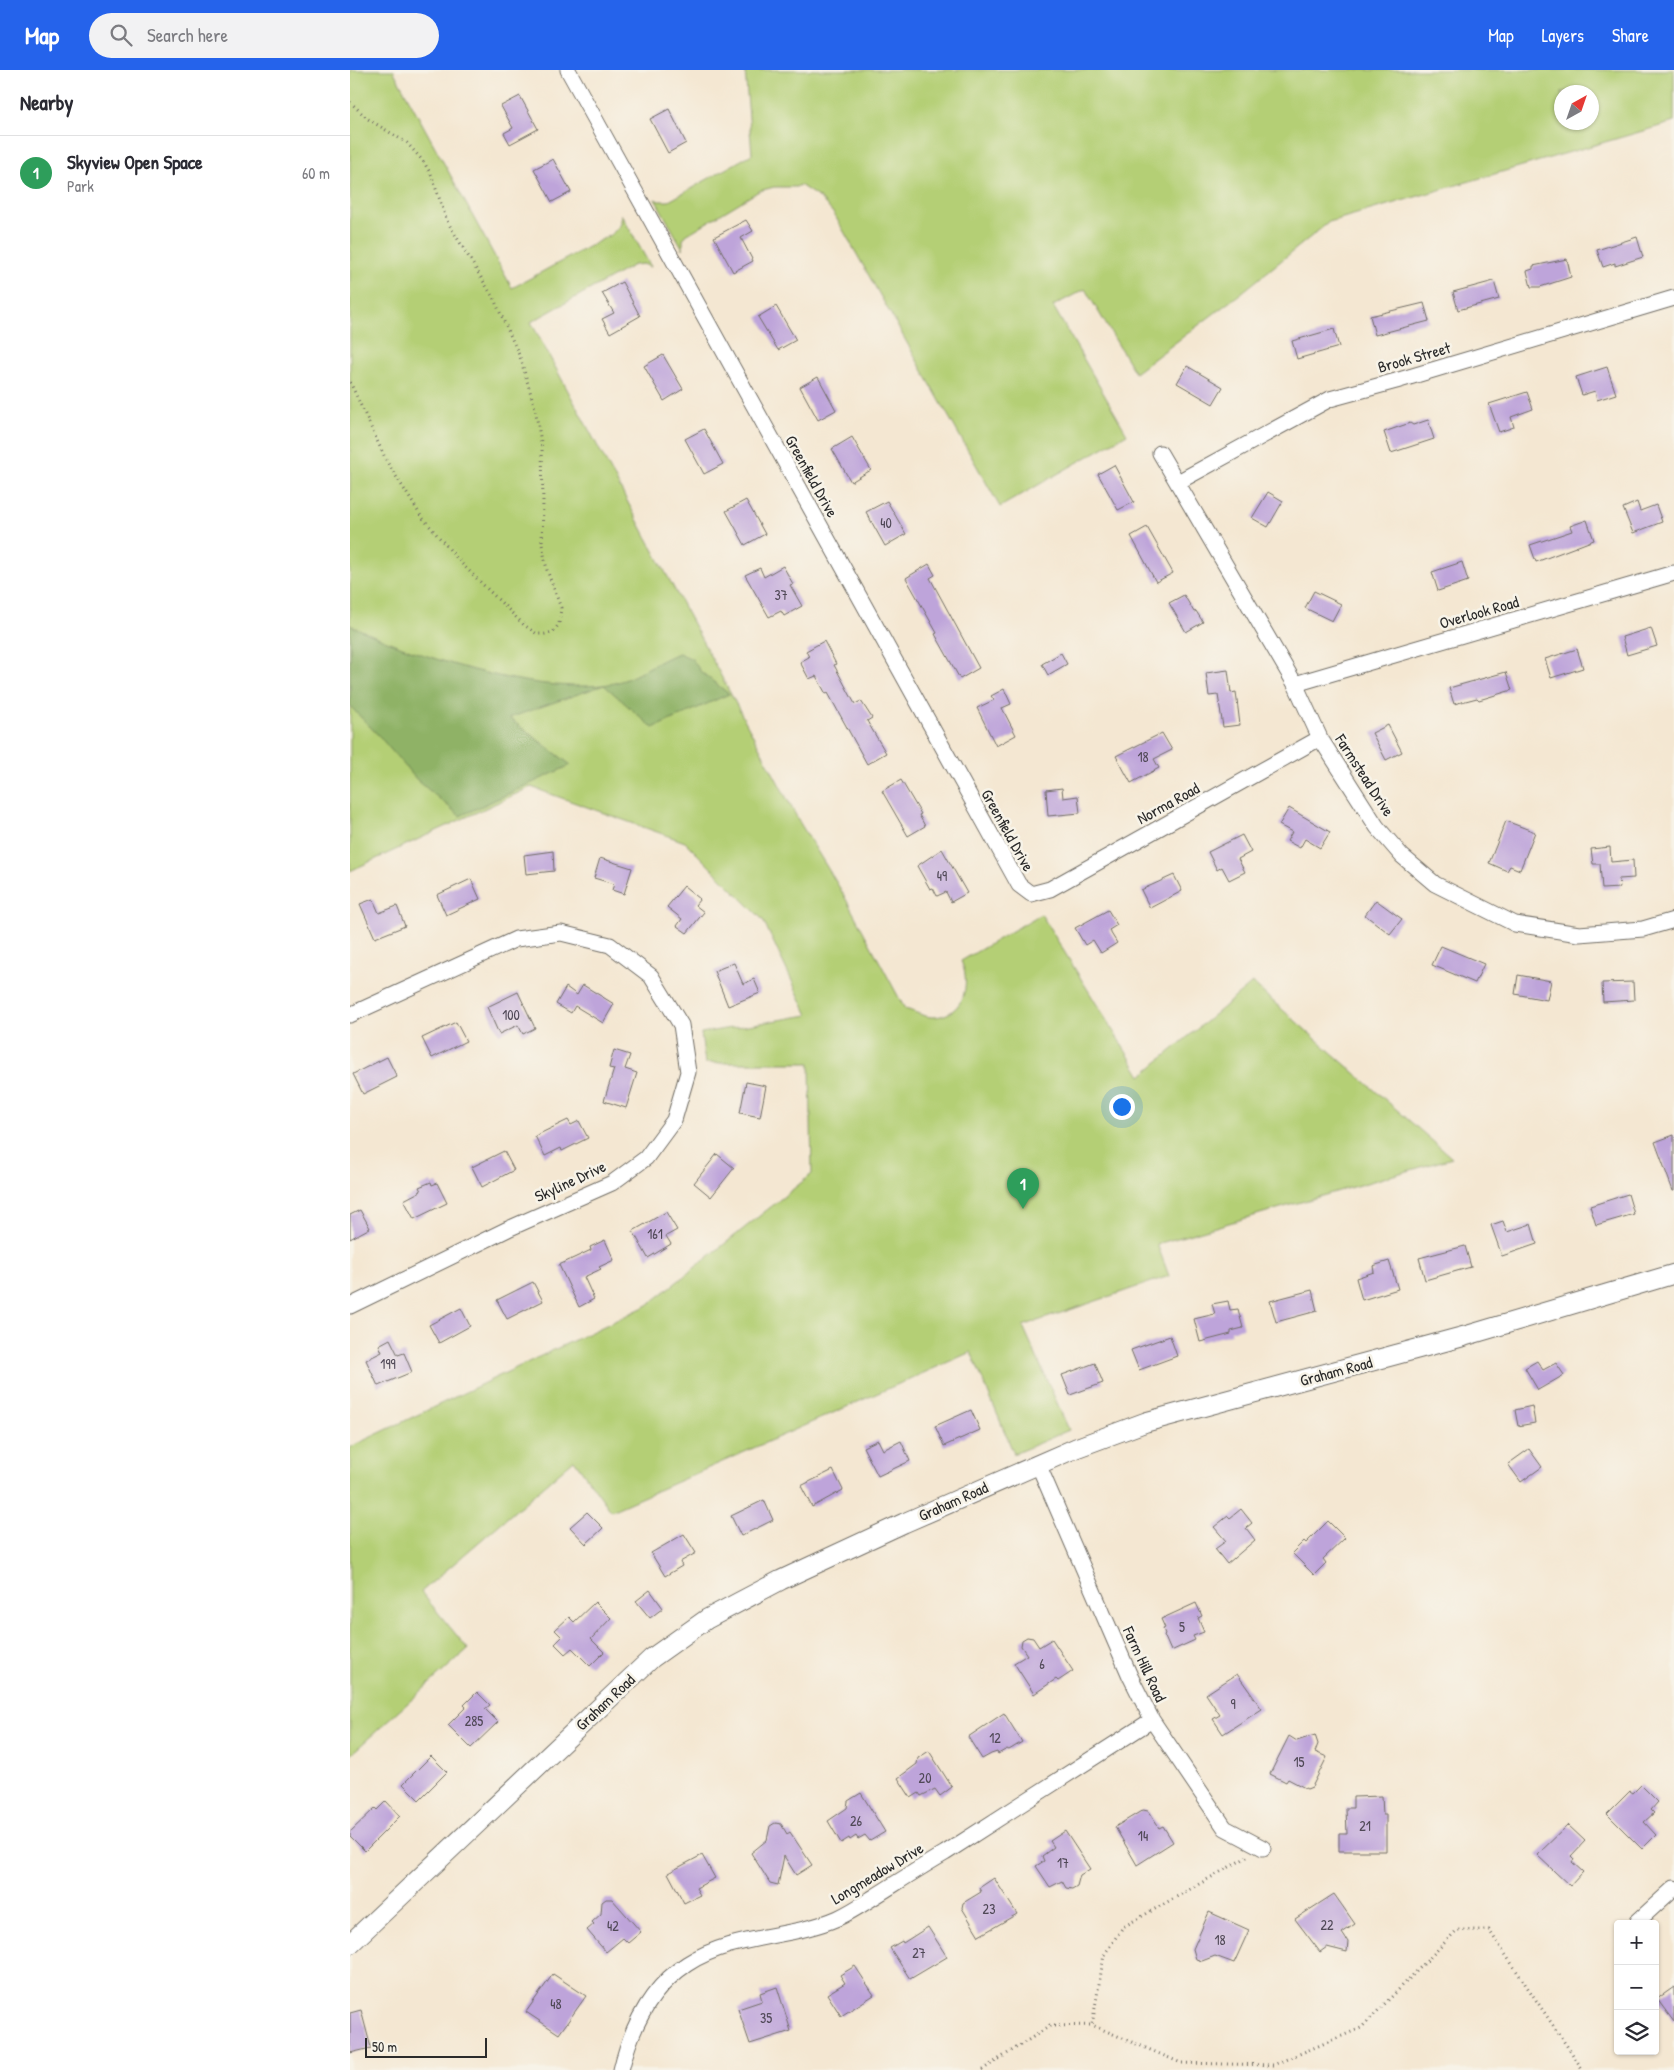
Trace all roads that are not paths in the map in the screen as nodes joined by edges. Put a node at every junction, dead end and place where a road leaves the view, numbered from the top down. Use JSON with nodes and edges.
{"nodes":[{"id":1,"x":568,"y":70,"type":"edge"},
{"id":2,"x":1674,"y":298,"type":"edge"},
{"id":3,"x":1160,"y":453,"type":"dead end"},
{"id":4,"x":1178,"y":482,"type":"junction"},
{"id":5,"x":1674,"y":573,"type":"edge"},
{"id":6,"x":1295,"y":684,"type":"junction"},
{"id":7,"x":1320,"y":738,"type":"junction"},
{"id":8,"x":1031,"y":894,"type":"joint"},
{"id":9,"x":1674,"y":920,"type":"edge"},
{"id":10,"x":350,"y":1015,"type":"edge"},
{"id":11,"x":1674,"y":1274,"type":"edge"},
{"id":12,"x":350,"y":1306,"type":"edge"},
{"id":13,"x":1038,"y":1464,"type":"junction"},
{"id":14,"x":1152,"y":1720,"type":"junction"},
{"id":15,"x":1263,"y":1848,"type":"road end"},
{"id":16,"x":1674,"y":1888,"type":"edge"},
{"id":17,"x":1639,"y":1920,"type":"edge"},
{"id":18,"x":350,"y":1944,"type":"edge"},
{"id":19,"x":621,"y":2070,"type":"edge"}],
"edges":[{"from":1,"to":8,"type":"street","name":"Greenfield Drive"},
{"from":2,"to":4,"type":"street","name":"Brook Street"},
{"from":3,"to":4,"type":"street","name":"Farmstead Drive"},
{"from":4,"to":6,"type":"street","name":"Farmstead Drive"},
{"from":5,"to":6,"type":"street","name":"Overlook Road"},
{"from":6,"to":7,"type":"street","name":"Farmstead Drive"},
{"from":7,"to":8,"type":"street","name":"Norma Road"},
{"from":7,"to":9,"type":"street","name":"Farmstead Drive"},
{"from":10,"to":12,"type":"street","name":"Skyline Drive"},
{"from":11,"to":13,"type":"street","name":"Graham Road"},
{"from":13,"to":14,"type":"street","name":"Farm Hill Road"},
{"from":13,"to":18,"type":"street","name":"Graham Road"},
{"from":14,"to":15,"type":"street","name":"Farm Hill Road"},
{"from":14,"to":19,"type":"street","name":"Longmeadow Drive"},
{"from":16,"to":17,"type":"street"}]}
